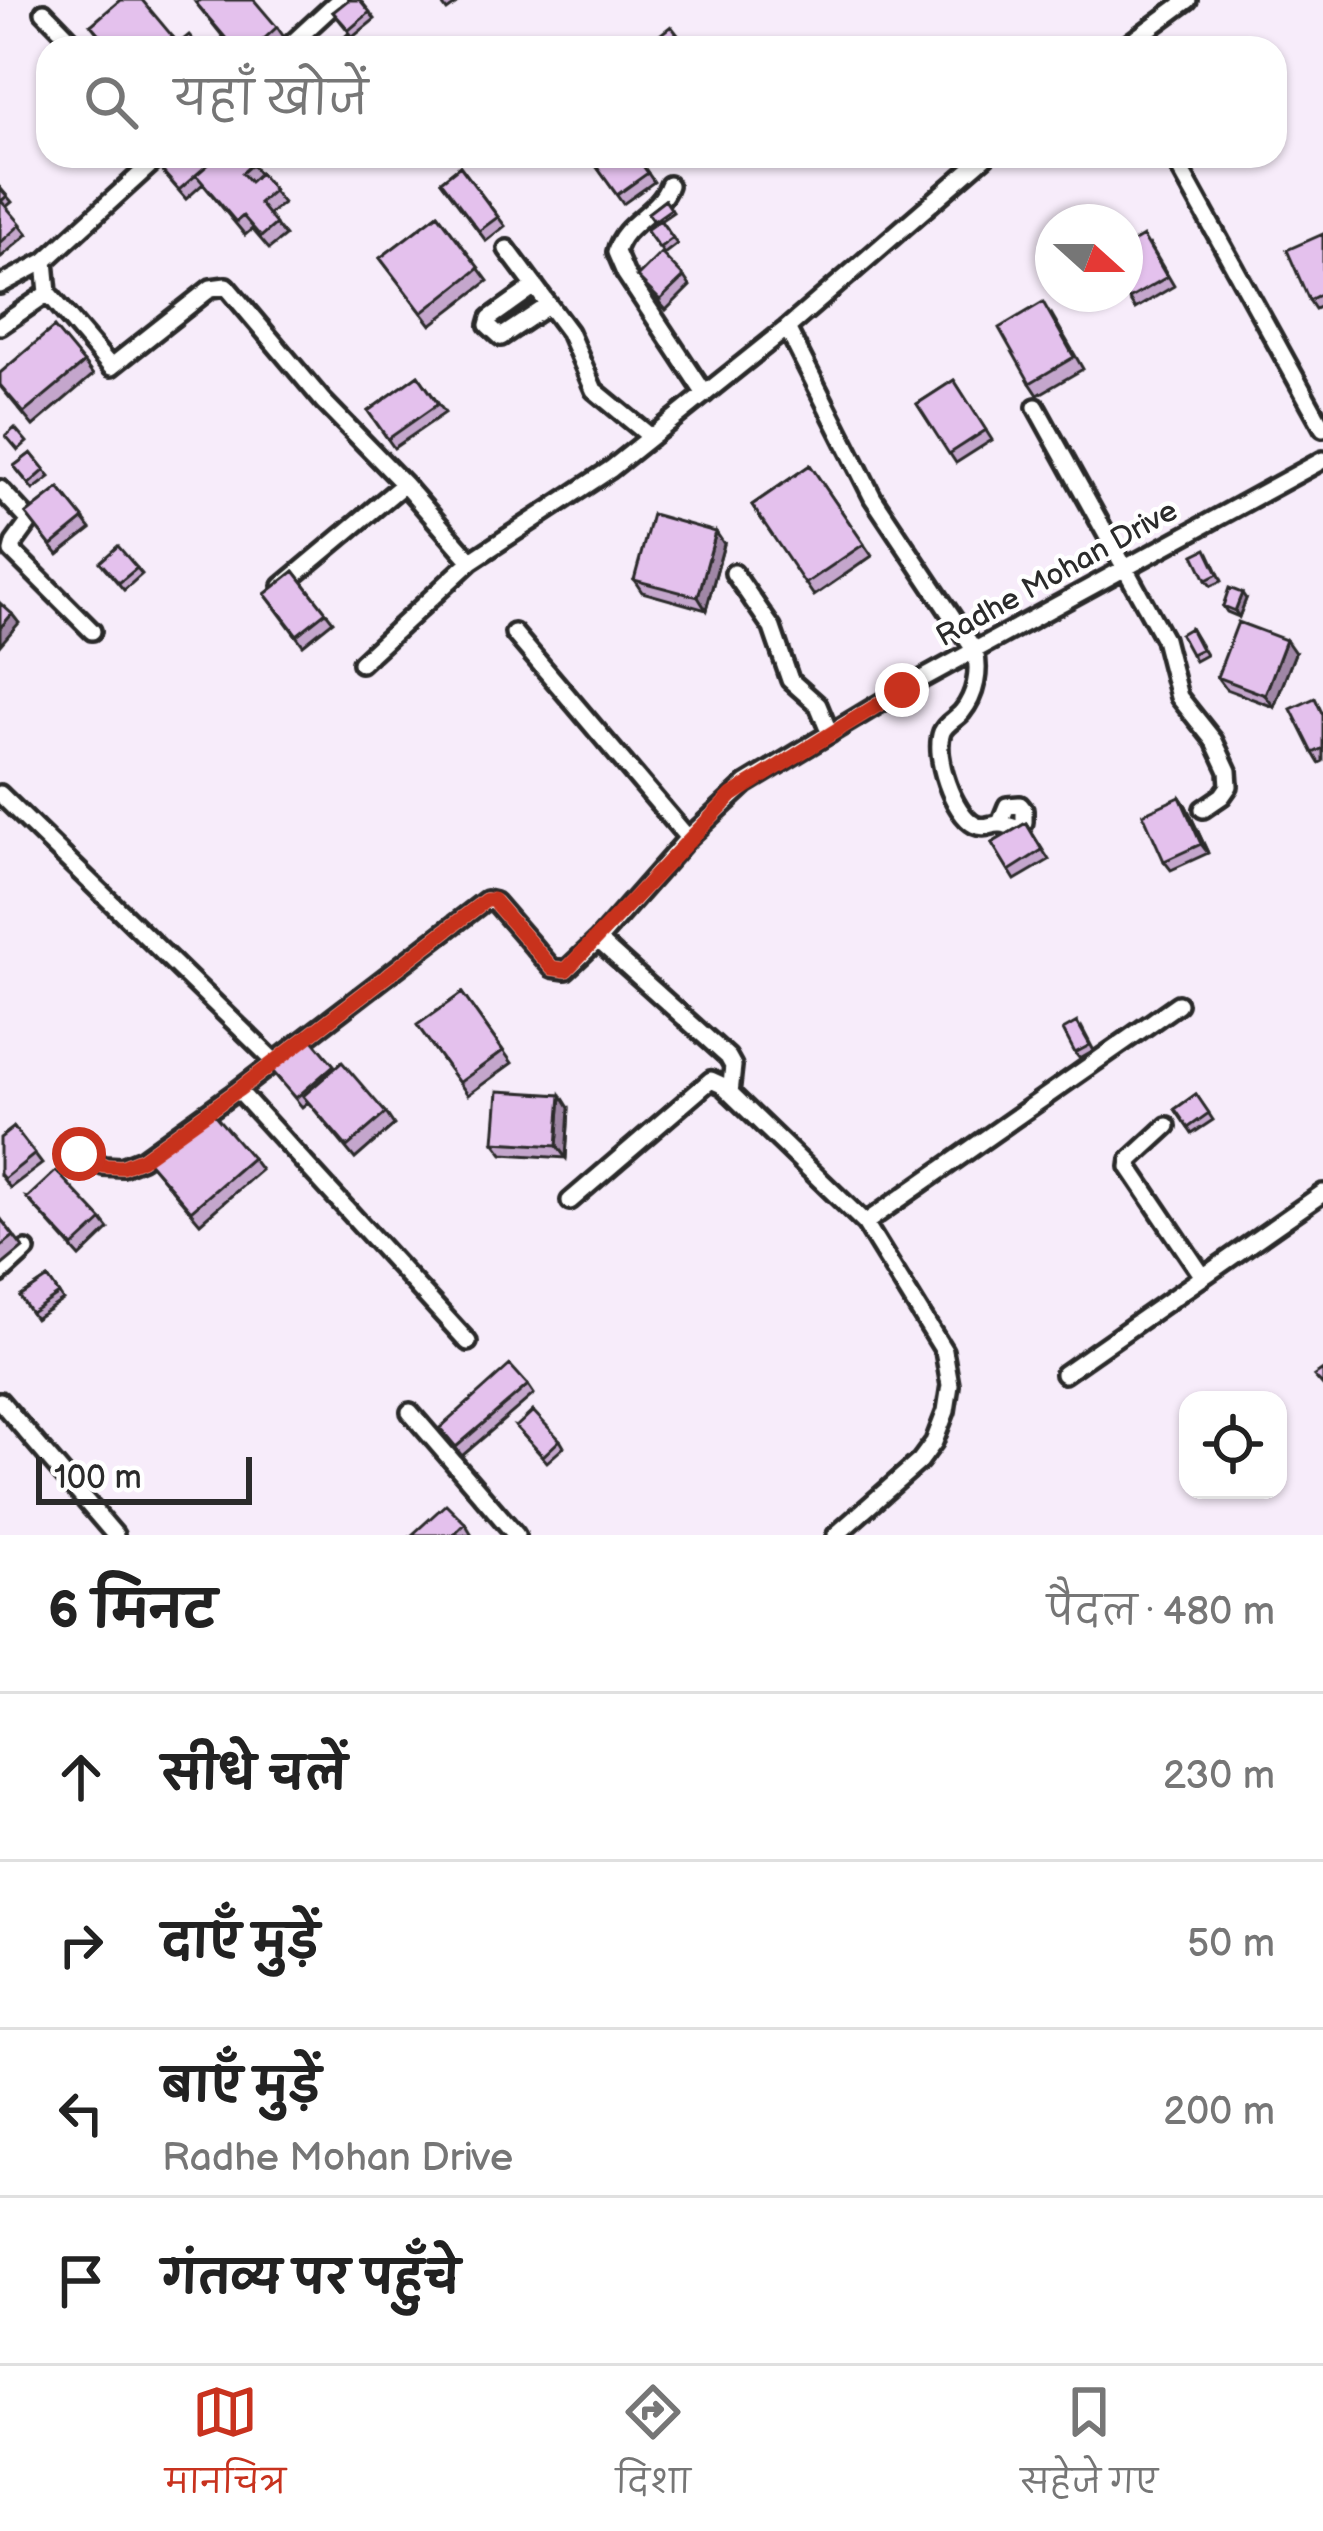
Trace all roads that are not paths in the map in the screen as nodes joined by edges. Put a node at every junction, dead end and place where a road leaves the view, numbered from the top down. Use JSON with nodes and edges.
{"nodes":[{"id":1,"x":340,"y":0,"type":"edge"},
{"id":2,"x":1188,"y":0,"type":"edge"},
{"id":3,"x":44,"y":12,"type":"dead end"},
{"id":4,"x":67,"y":36,"type":"edge"},
{"id":5,"x":300,"y":36,"type":"edge"},
{"id":6,"x":1140,"y":36,"type":"edge"},
{"id":7,"x":147,"y":168,"type":"edge"},
{"id":8,"x":972,"y":168,"type":"edge"},
{"id":9,"x":1180,"y":168,"type":"edge"},
{"id":10,"x":669,"y":185,"type":"dead end"},
{"id":11,"x":507,"y":249,"type":"dead end"},
{"id":12,"x":45,"y":261,"type":"junction"},
{"id":13,"x":0,"y":286,"type":"edge"},
{"id":14,"x":535,"y":286,"type":"junction"},
{"id":15,"x":48,"y":293,"type":"junction"},
{"id":16,"x":549,"y":305,"type":"junction"},
{"id":17,"x":0,"y":326,"type":"edge"},
{"id":18,"x":787,"y":328,"type":"junction"},
{"id":19,"x":705,"y":394,"type":"junction"},
{"id":20,"x":1036,"y":407,"type":"dead end"},
{"id":21,"x":1323,"y":428,"type":"edge"},
{"id":22,"x":651,"y":437,"type":"junction"},
{"id":23,"x":1323,"y":460,"type":"edge"},
{"id":24,"x":404,"y":484,"type":"junction"},
{"id":25,"x":0,"y":489,"type":"edge"},
{"id":26,"x":471,"y":561,"type":"junction"},
{"id":27,"x":1123,"y":569,"type":"junction"},
{"id":28,"x":734,"y":573,"type":"dead end"},
{"id":29,"x":269,"y":597,"type":"edge"},
{"id":30,"x":92,"y":631,"type":"dead end"},
{"id":31,"x":514,"y":633,"type":"dead end"},
{"id":32,"x":975,"y":651,"type":"junction"},
{"id":33,"x":361,"y":663,"type":"dead end"},
{"id":34,"x":830,"y":734,"type":"junction"},
{"id":35,"x":0,"y":794,"type":"edge"},
{"id":36,"x":1203,"y":809,"type":"dead end"},
{"id":37,"x":1000,"y":823,"type":"dead end"},
{"id":38,"x":688,"y":838,"type":"junction"},
{"id":39,"x":598,"y":940,"type":"junction"},
{"id":40,"x":1178,"y":1004,"type":"dead end"},
{"id":41,"x":274,"y":1061,"type":"junction"},
{"id":42,"x":238,"y":1090,"type":"junction"},
{"id":43,"x":730,"y":1093,"type":"junction"},
{"id":44,"x":1167,"y":1126,"type":"dead end"},
{"id":45,"x":79,"y":1154,"type":"dead end"},
{"id":46,"x":1323,"y":1193,"type":"edge"},
{"id":47,"x":570,"y":1201,"type":"dead end"},
{"id":48,"x":866,"y":1223,"type":"junction"},
{"id":49,"x":26,"y":1250,"type":"dead end"},
{"id":50,"x":0,"y":1274,"type":"edge"},
{"id":51,"x":1202,"y":1275,"type":"junction"},
{"id":52,"x":468,"y":1342,"type":"dead end"},
{"id":53,"x":1064,"y":1374,"type":"dead end"},
{"id":54,"x":0,"y":1401,"type":"edge"},
{"id":55,"x":410,"y":1412,"type":"dead end"},
{"id":56,"x":115,"y":1535,"type":"edge"},
{"id":57,"x":516,"y":1535,"type":"edge"},
{"id":58,"x":836,"y":1535,"type":"edge"}],
"edges":[{"from":1,"to":5,"type":"street"},
{"from":2,"to":6,"type":"street"},
{"from":3,"to":4,"type":"street"},
{"from":7,"to":12,"type":"street"},
{"from":8,"to":18,"type":"street"},
{"from":9,"to":21,"type":"street"},
{"from":10,"to":19,"type":"street"},
{"from":11,"to":14,"type":"street"},
{"from":12,"to":13,"type":"street"},
{"from":12,"to":15,"type":"street"},
{"from":14,"to":16,"type":"street"},
{"from":14,"to":16,"type":"street"},
{"from":15,"to":17,"type":"street"},
{"from":15,"to":24,"type":"street"},
{"from":16,"to":22,"type":"street"},
{"from":18,"to":19,"type":"street"},
{"from":18,"to":32,"type":"street"},
{"from":19,"to":22,"type":"street"},
{"from":20,"to":27,"type":"street"},
{"from":22,"to":26,"type":"street"},
{"from":23,"to":27,"type":"street","name":"Radhe Mohan Drive"},
{"from":24,"to":26,"type":"street"},
{"from":24,"to":29,"type":"street"},
{"from":25,"to":30,"type":"street"},
{"from":26,"to":33,"type":"street"},
{"from":27,"to":32,"type":"street","name":"Radhe Mohan Drive"},
{"from":27,"to":36,"type":"street"},
{"from":28,"to":34,"type":"street"},
{"from":31,"to":38,"type":"street"},
{"from":32,"to":34,"type":"street","name":"Radhe Mohan Drive"},
{"from":32,"to":37,"type":"street"},
{"from":34,"to":38,"type":"street","name":"Radhe Mohan Drive"},
{"from":35,"to":41,"type":"street"},
{"from":38,"to":39,"type":"street","name":"Radhe Mohan Drive"},
{"from":39,"to":41,"type":"street","name":"Radhe Mohan Drive"},
{"from":39,"to":43,"type":"street"},
{"from":40,"to":48,"type":"street"},
{"from":41,"to":42,"type":"street"},
{"from":42,"to":45,"type":"street"},
{"from":42,"to":52,"type":"street"},
{"from":43,"to":47,"type":"street"},
{"from":43,"to":48,"type":"street"},
{"from":44,"to":51,"type":"street"},
{"from":46,"to":51,"type":"street"},
{"from":48,"to":58,"type":"street"},
{"from":49,"to":50,"type":"street"},
{"from":51,"to":53,"type":"street"},
{"from":54,"to":56,"type":"street"},
{"from":55,"to":57,"type":"street"}]}
